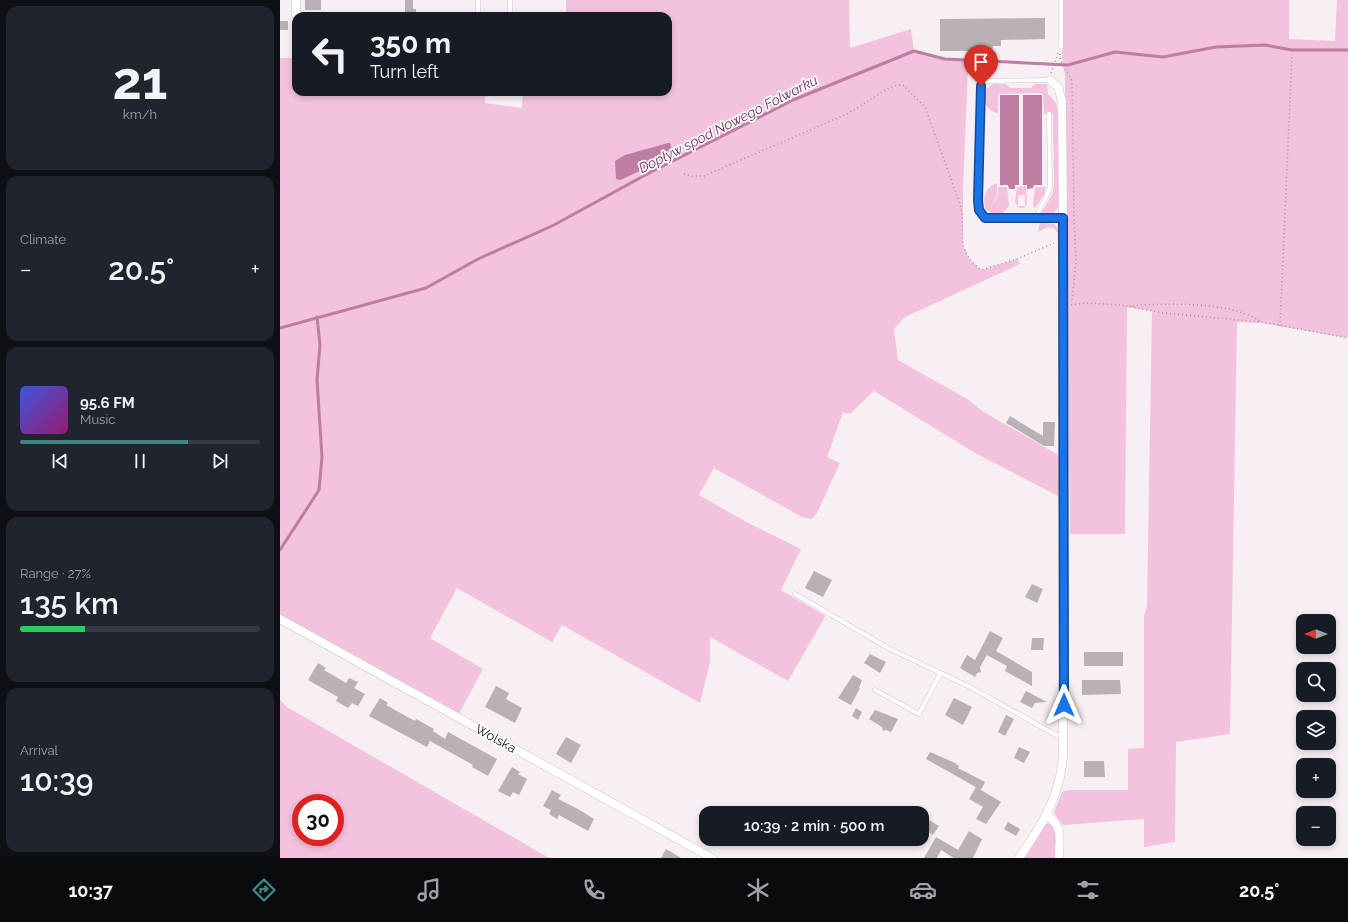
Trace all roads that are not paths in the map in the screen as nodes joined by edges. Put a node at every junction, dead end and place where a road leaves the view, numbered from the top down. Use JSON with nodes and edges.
{"nodes":[{"id":1,"x":296,"y":0,"type":"edge"},
{"id":2,"x":478,"y":0,"type":"edge"},
{"id":3,"x":510,"y":0,"type":"edge"},
{"id":4,"x":1061,"y":0,"type":"edge"},
{"id":5,"x":296,"y":12,"type":"edge"},
{"id":6,"x":478,"y":12,"type":"edge"},
{"id":7,"x":510,"y":12,"type":"edge"},
{"id":8,"x":1060,"y":46,"type":"dead end"},
{"id":9,"x":1050,"y":80,"type":"joint"},
{"id":10,"x":1049,"y":114,"type":"dead end"},
{"id":11,"x":994,"y":218,"type":"joint"},
{"id":12,"x":1037,"y":218,"type":"junction"},
{"id":13,"x":1063,"y":218,"type":"junction"},
{"id":14,"x":795,"y":594,"type":"dead end"},
{"id":15,"x":280,"y":619,"type":"edge"},
{"id":16,"x":940,"y":674,"type":"junction"},
{"id":17,"x":876,"y":690,"type":"dead end"},
{"id":18,"x":1064,"y":736,"type":"junction"},
{"id":19,"x":1047,"y":815,"type":"junction"},
{"id":20,"x":712,"y":858,"type":"edge"},
{"id":21,"x":1019,"y":858,"type":"edge"},
{"id":22,"x":1059,"y":858,"type":"edge"}],
"edges":[{"from":1,"to":5,"type":"street"},
{"from":2,"to":6,"type":"lane"},
{"from":3,"to":7,"type":"lane"},
{"from":4,"to":8,"type":"lane"},
{"from":9,"to":11,"type":"lane"},
{"from":9,"to":13,"type":"street"},
{"from":10,"to":12,"type":"lane"},
{"from":11,"to":12,"type":"street"},
{"from":12,"to":13,"type":"street"},
{"from":13,"to":18,"type":"street"},
{"from":14,"to":16,"type":"lane"},
{"from":15,"to":20,"type":"street","name":"Wolska"},
{"from":16,"to":17,"type":"lane"},
{"from":16,"to":18,"type":"lane"},
{"from":18,"to":19,"type":"street"},
{"from":19,"to":21,"type":"street"},
{"from":19,"to":22,"type":"street"}]}
